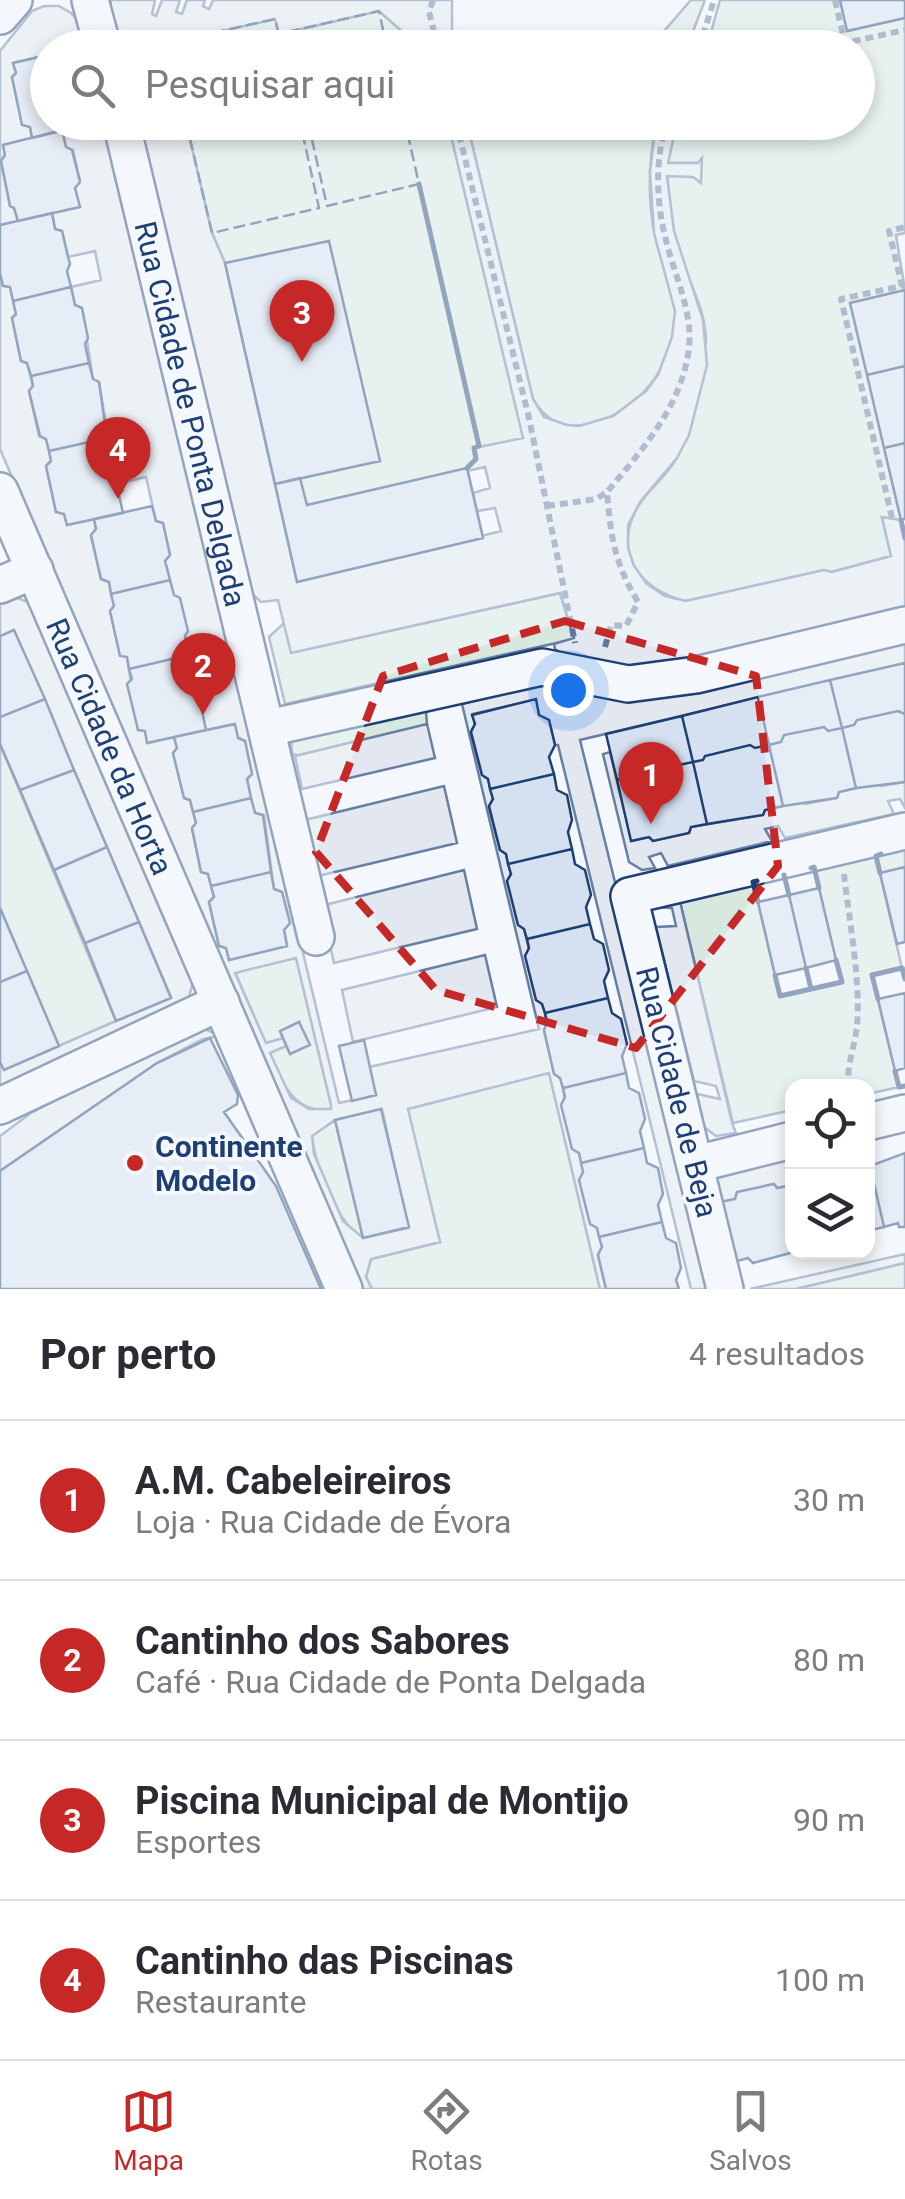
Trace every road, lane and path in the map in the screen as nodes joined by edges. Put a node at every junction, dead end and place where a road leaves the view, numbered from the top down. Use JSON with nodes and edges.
{"nodes":[{"id":1,"x":14,"y":0,"type":"edge"},
{"id":2,"x":90,"y":0,"type":"edge"},
{"id":3,"x":432,"y":0,"type":"edge"},
{"id":4,"x":714,"y":0,"type":"edge"},
{"id":5,"x":835,"y":0,"type":"edge"},
{"id":6,"x":0,"y":16,"type":"edge"},
{"id":7,"x":98,"y":30,"type":"edge"},
{"id":8,"x":434,"y":30,"type":"edge"},
{"id":9,"x":705,"y":30,"type":"edge"},
{"id":10,"x":842,"y":30,"type":"edge"},
{"id":11,"x":905,"y":30,"type":"edge"},
{"id":12,"x":875,"y":36,"type":"edge"},
{"id":13,"x":125,"y":140,"type":"edge"},
{"id":14,"x":460,"y":140,"type":"edge"},
{"id":15,"x":664,"y":140,"type":"edge"},
{"id":16,"x":905,"y":227,"type":"edge"},
{"id":17,"x":0,"y":490,"type":"edge"},
{"id":18,"x":607,"y":492,"type":"junction"},
{"id":19,"x":547,"y":506,"type":"junction"},
{"id":20,"x":892,"y":518,"type":"dead end"},
{"id":21,"x":35,"y":570,"type":"junction"},
{"id":22,"x":0,"y":585,"type":"edge"},
{"id":23,"x":905,"y":625,"type":"edge"},
{"id":24,"x":578,"y":656,"type":"dead end"},
{"id":25,"x":601,"y":661,"type":"dead end"},
{"id":26,"x":268,"y":728,"type":"junction"},
{"id":27,"x":905,"y":831,"type":"edge"},
{"id":28,"x":844,"y":869,"type":"dead end"},
{"id":29,"x":316,"y":938,"type":"dead end"},
{"id":30,"x":221,"y":1002,"type":"junction"},
{"id":31,"x":848,"y":1079,"type":"edge"},
{"id":32,"x":0,"y":1106,"type":"edge"},
{"id":33,"x":905,"y":1113,"type":"edge"},
{"id":34,"x":875,"y":1120,"type":"edge"},
{"id":35,"x":785,"y":1142,"type":"edge"},
{"id":36,"x":696,"y":1164,"type":"junction"},
{"id":37,"x":725,"y":1287,"type":"edge"},
{"id":38,"x":344,"y":1289,"type":"edge"}],
"edges":[{"from":1,"to":6,"type":"street"},
{"from":2,"to":7,"type":"street"},
{"from":3,"to":8,"type":"path"},
{"from":4,"to":9,"type":"path"},
{"from":5,"to":10,"type":"path"},
{"from":11,"to":12,"type":"path"},
{"from":13,"to":26,"type":"street","name":"Rua Cidade de Ponta Delgada"},
{"from":14,"to":19,"type":"path"},
{"from":15,"to":18,"type":"path"},
{"from":16,"to":20,"type":"path"},
{"from":17,"to":21,"type":"street","name":"Rua Cidade da Horta"},
{"from":18,"to":19,"type":"path"},
{"from":18,"to":25,"type":"path"},
{"from":19,"to":24,"type":"path"},
{"from":21,"to":22,"type":"street"},
{"from":21,"to":30,"type":"street","name":"Rua Cidade da Horta"},
{"from":23,"to":26,"type":"street"},
{"from":26,"to":29,"type":"street","name":"Rua Cidade de Ponta Delgada"},
{"from":27,"to":36,"type":"street","name":"Rua Cidade de Beja"},
{"from":28,"to":31,"type":"path"},
{"from":30,"to":32,"type":"street"},
{"from":30,"to":38,"type":"street","name":"Rua Cidade da Horta"},
{"from":33,"to":34,"type":"street"},
{"from":35,"to":36,"type":"street"},
{"from":36,"to":37,"type":"street","name":"Rua Cidade de Beja"}]}
